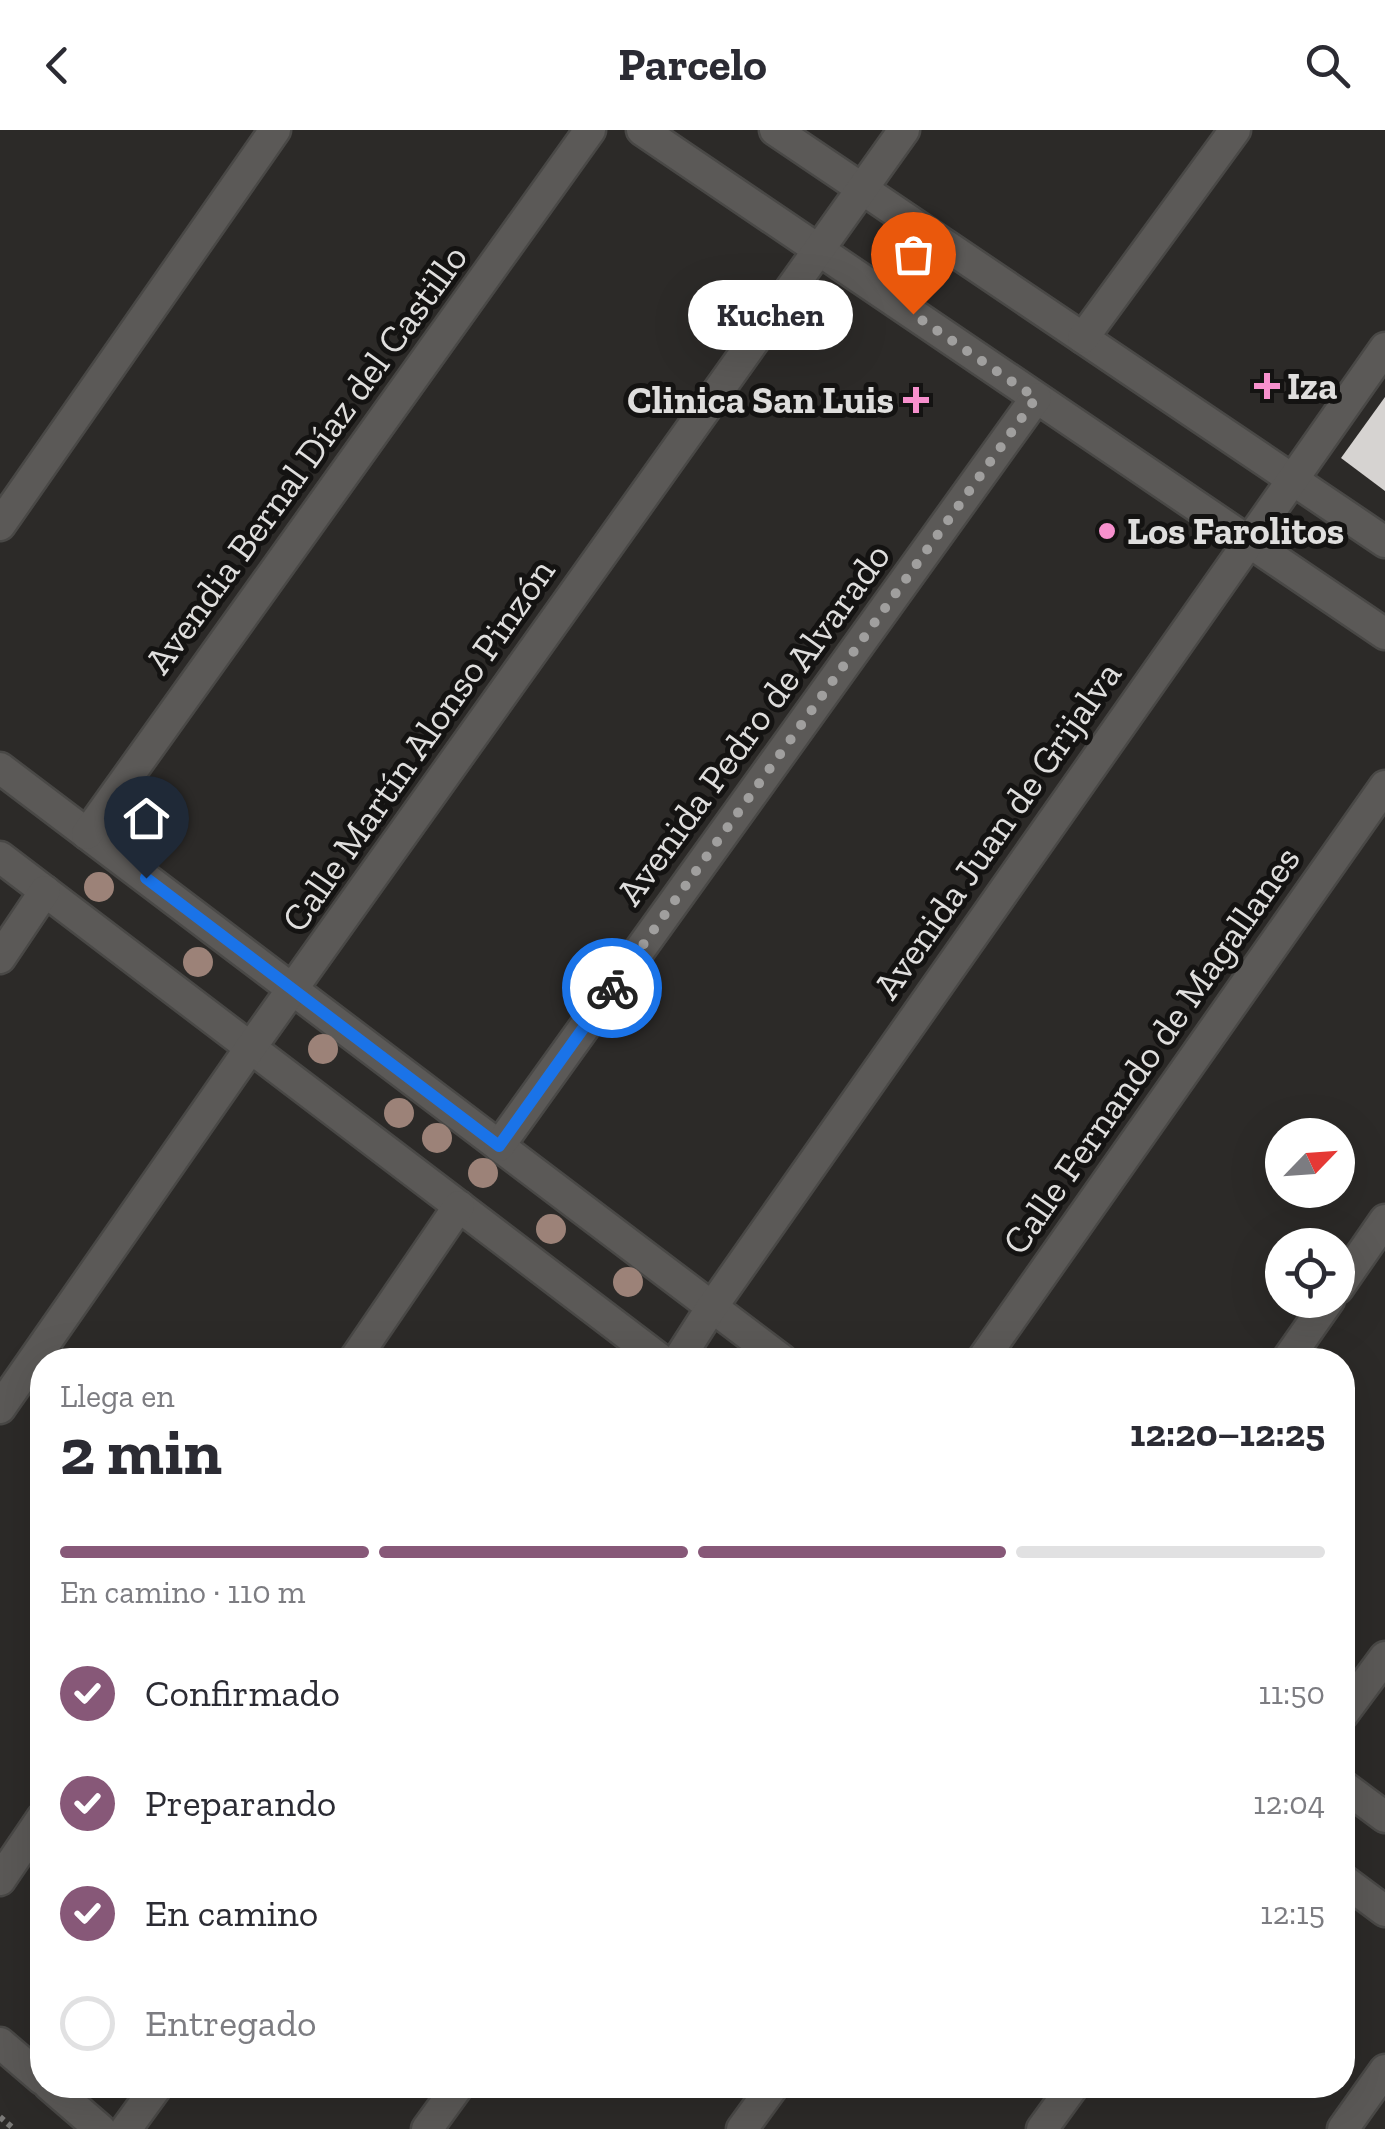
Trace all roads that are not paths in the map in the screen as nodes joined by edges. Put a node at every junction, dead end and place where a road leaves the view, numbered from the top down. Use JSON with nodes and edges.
{"nodes":[{"id":1,"x":275,"y":130,"type":"edge"},
{"id":2,"x":590,"y":130,"type":"edge"},
{"id":3,"x":642,"y":130,"type":"edge"},
{"id":4,"x":775,"y":130,"type":"edge"},
{"id":5,"x":904,"y":130,"type":"edge"},
{"id":6,"x":1235,"y":130,"type":"edge"},
{"id":7,"x":862,"y":188,"type":"junction"},
{"id":8,"x":819,"y":250,"type":"junction"},
{"id":9,"x":1083,"y":338,"type":"junction"},
{"id":10,"x":1385,"y":348,"type":"edge"},
{"id":11,"x":1036,"y":398,"type":"junction"},
{"id":12,"x":1293,"y":480,"type":"junction"},
{"id":13,"x":0,"y":525,"type":"edge"},
{"id":14,"x":1248,"y":541,"type":"junction"},
{"id":15,"x":1385,"y":542,"type":"edge"},
{"id":16,"x":1385,"y":634,"type":"edge"},
{"id":17,"x":0,"y":768,"type":"edge"},
{"id":18,"x":1385,"y":786,"type":"edge"},
{"id":19,"x":87,"y":834,"type":"junction"},
{"id":20,"x":0,"y":857,"type":"edge"},
{"id":21,"x":45,"y":891,"type":"junction"},
{"id":22,"x":0,"y":958,"type":"edge"},
{"id":23,"x":293,"y":990,"type":"junction"},
{"id":24,"x":251,"y":1047,"type":"junction"},
{"id":25,"x":499,"y":1146,"type":"junction"},
{"id":26,"x":459,"y":1206,"type":"junction"},
{"id":27,"x":1385,"y":1220,"type":"edge"},
{"id":28,"x":1355,"y":1263,"type":"edge"},
{"id":29,"x":712,"y":1307,"type":"junction"},
{"id":30,"x":1316,"y":1318,"type":"edge"},
{"id":31,"x":42,"y":1348,"type":"edge"},
{"id":32,"x":362,"y":1348,"type":"edge"},
{"id":33,"x":646,"y":1348,"type":"edge"},
{"id":34,"x":686,"y":1348,"type":"edge"},
{"id":35,"x":766,"y":1348,"type":"edge"},
{"id":36,"x":990,"y":1348,"type":"edge"},
{"id":37,"x":1295,"y":1348,"type":"edge"},
{"id":38,"x":30,"y":1365,"type":"edge"},
{"id":39,"x":0,"y":1408,"type":"edge"},
{"id":40,"x":1385,"y":1657,"type":"edge"},
{"id":41,"x":1355,"y":1698,"type":"edge"},
{"id":42,"x":1355,"y":1794,"type":"edge"},
{"id":43,"x":1385,"y":1817,"type":"edge"},
{"id":44,"x":30,"y":1836,"type":"edge"},
{"id":45,"x":0,"y":1880,"type":"edge"},
{"id":46,"x":1355,"y":1889,"type":"edge"},
{"id":47,"x":1385,"y":1911,"type":"edge"},
{"id":48,"x":0,"y":2043,"type":"edge"},
{"id":49,"x":30,"y":2069,"type":"edge"},
{"id":50,"x":1385,"y":2070,"type":"edge"},
{"id":51,"x":64,"y":2098,"type":"edge"},
{"id":52,"x":149,"y":2098,"type":"edge"},
{"id":53,"x":450,"y":2098,"type":"edge"},
{"id":54,"x":765,"y":2098,"type":"edge"},
{"id":55,"x":1065,"y":2098,"type":"edge"},
{"id":56,"x":100,"y":2129,"type":"edge"},
{"id":57,"x":126,"y":2129,"type":"edge"},
{"id":58,"x":427,"y":2129,"type":"edge"},
{"id":59,"x":742,"y":2129,"type":"edge"},
{"id":60,"x":1042,"y":2129,"type":"edge"},
{"id":61,"x":1343,"y":2129,"type":"edge"}],
"edges":[{"from":1,"to":13,"type":"street"},
{"from":2,"to":19,"type":"street","name":"Avendia Bernal Díaz del Castillo"},
{"from":3,"to":8,"type":"street"},
{"from":4,"to":7,"type":"street"},
{"from":5,"to":7,"type":"street","name":"Calle Martín Alonso Pinzón"},
{"from":6,"to":9,"type":"street"},
{"from":7,"to":8,"type":"street","name":"Calle Martín Alonso Pinzón"},
{"from":7,"to":9,"type":"street"},
{"from":8,"to":11,"type":"street"},
{"from":8,"to":23,"type":"street","name":"Calle Martín Alonso Pinzón"},
{"from":9,"to":12,"type":"street"},
{"from":10,"to":12,"type":"street","name":"Avenida Juan de Grijalva"},
{"from":11,"to":14,"type":"street"},
{"from":11,"to":25,"type":"street","name":"Avenida Pedro de Alvarado"},
{"from":12,"to":14,"type":"street","name":"Avenida Juan de Grijalva"},
{"from":12,"to":15,"type":"street"},
{"from":14,"to":16,"type":"street"},
{"from":14,"to":29,"type":"street","name":"Avenida Juan de Grijalva"},
{"from":17,"to":19,"type":"street"},
{"from":18,"to":36,"type":"street","name":"Calle Fernando de Magallanes"},
{"from":19,"to":23,"type":"street"},
{"from":20,"to":21,"type":"street"},
{"from":21,"to":22,"type":"street"},
{"from":21,"to":24,"type":"street"},
{"from":23,"to":24,"type":"street","name":"Calle Martín Alonso Pinzón"},
{"from":23,"to":25,"type":"street"},
{"from":24,"to":26,"type":"street"},
{"from":24,"to":31,"type":"street","name":"Calle Martín Alonso Pinzón"},
{"from":25,"to":29,"type":"street"},
{"from":26,"to":32,"type":"street"},
{"from":26,"to":33,"type":"street"},
{"from":27,"to":28,"type":"street"},
{"from":29,"to":34,"type":"street","name":"Avenida Juan de Grijalva"},
{"from":29,"to":35,"type":"street"},
{"from":30,"to":37,"type":"street"},
{"from":38,"to":39,"type":"street","name":"Calle Martín Alonso Pinzón"},
{"from":40,"to":41,"type":"street"},
{"from":42,"to":43,"type":"street"},
{"from":44,"to":45,"type":"street"},
{"from":46,"to":47,"type":"street"},
{"from":48,"to":49,"type":"street"},
{"from":50,"to":61,"type":"street"},
{"from":51,"to":56,"type":"street"},
{"from":52,"to":57,"type":"street"},
{"from":53,"to":58,"type":"street"},
{"from":54,"to":59,"type":"street"},
{"from":55,"to":60,"type":"street"}]}
